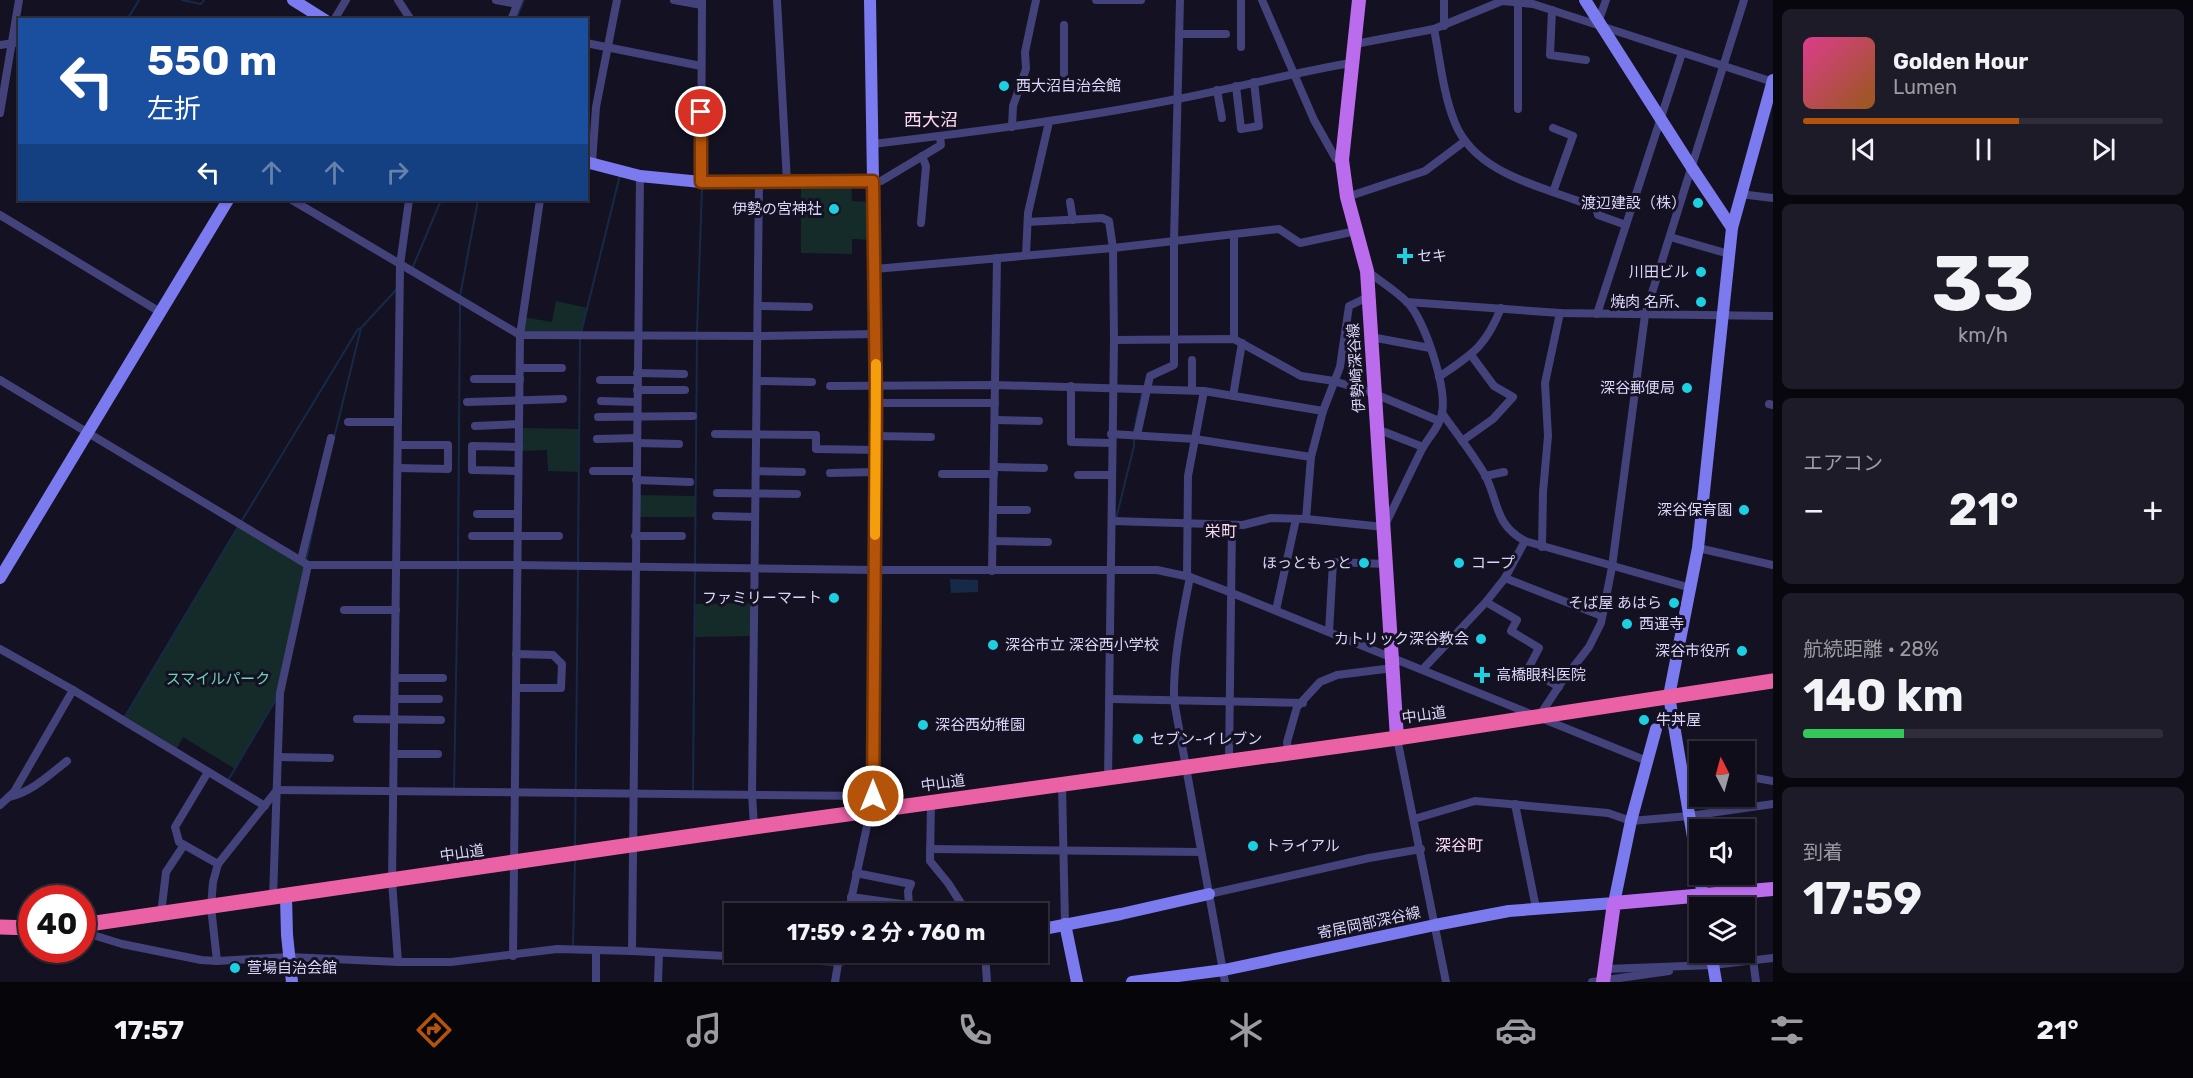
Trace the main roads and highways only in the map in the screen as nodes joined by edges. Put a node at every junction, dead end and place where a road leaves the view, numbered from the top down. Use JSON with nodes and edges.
{"nodes":[{"id":1,"x":1359,"y":0,"type":"edge"},
{"id":2,"x":1773,"y":681,"type":"edge"},
{"id":3,"x":1397,"y":738,"type":"junction"},
{"id":4,"x":1773,"y":889,"type":"edge"},
{"id":5,"x":1731,"y":897,"type":"edge"},
{"id":6,"x":1689,"y":902,"type":"edge"},
{"id":7,"x":96,"y":924,"type":"edge"},
{"id":8,"x":0,"y":927,"type":"edge"},
{"id":9,"x":18,"y":928,"type":"edge"},
{"id":10,"x":1601,"y":978,"type":"edge"}],
"edges":[{"from":1,"to":3,"type":"main road","name":"伊勢崎深谷線"},
{"from":2,"to":3,"type":"highway","name":"中山道"},
{"from":3,"to":7,"type":"highway","name":"中山道"},
{"from":4,"to":5,"type":"main road"},
{"from":6,"to":10,"type":"main road"},
{"from":8,"to":9,"type":"highway"}]}
